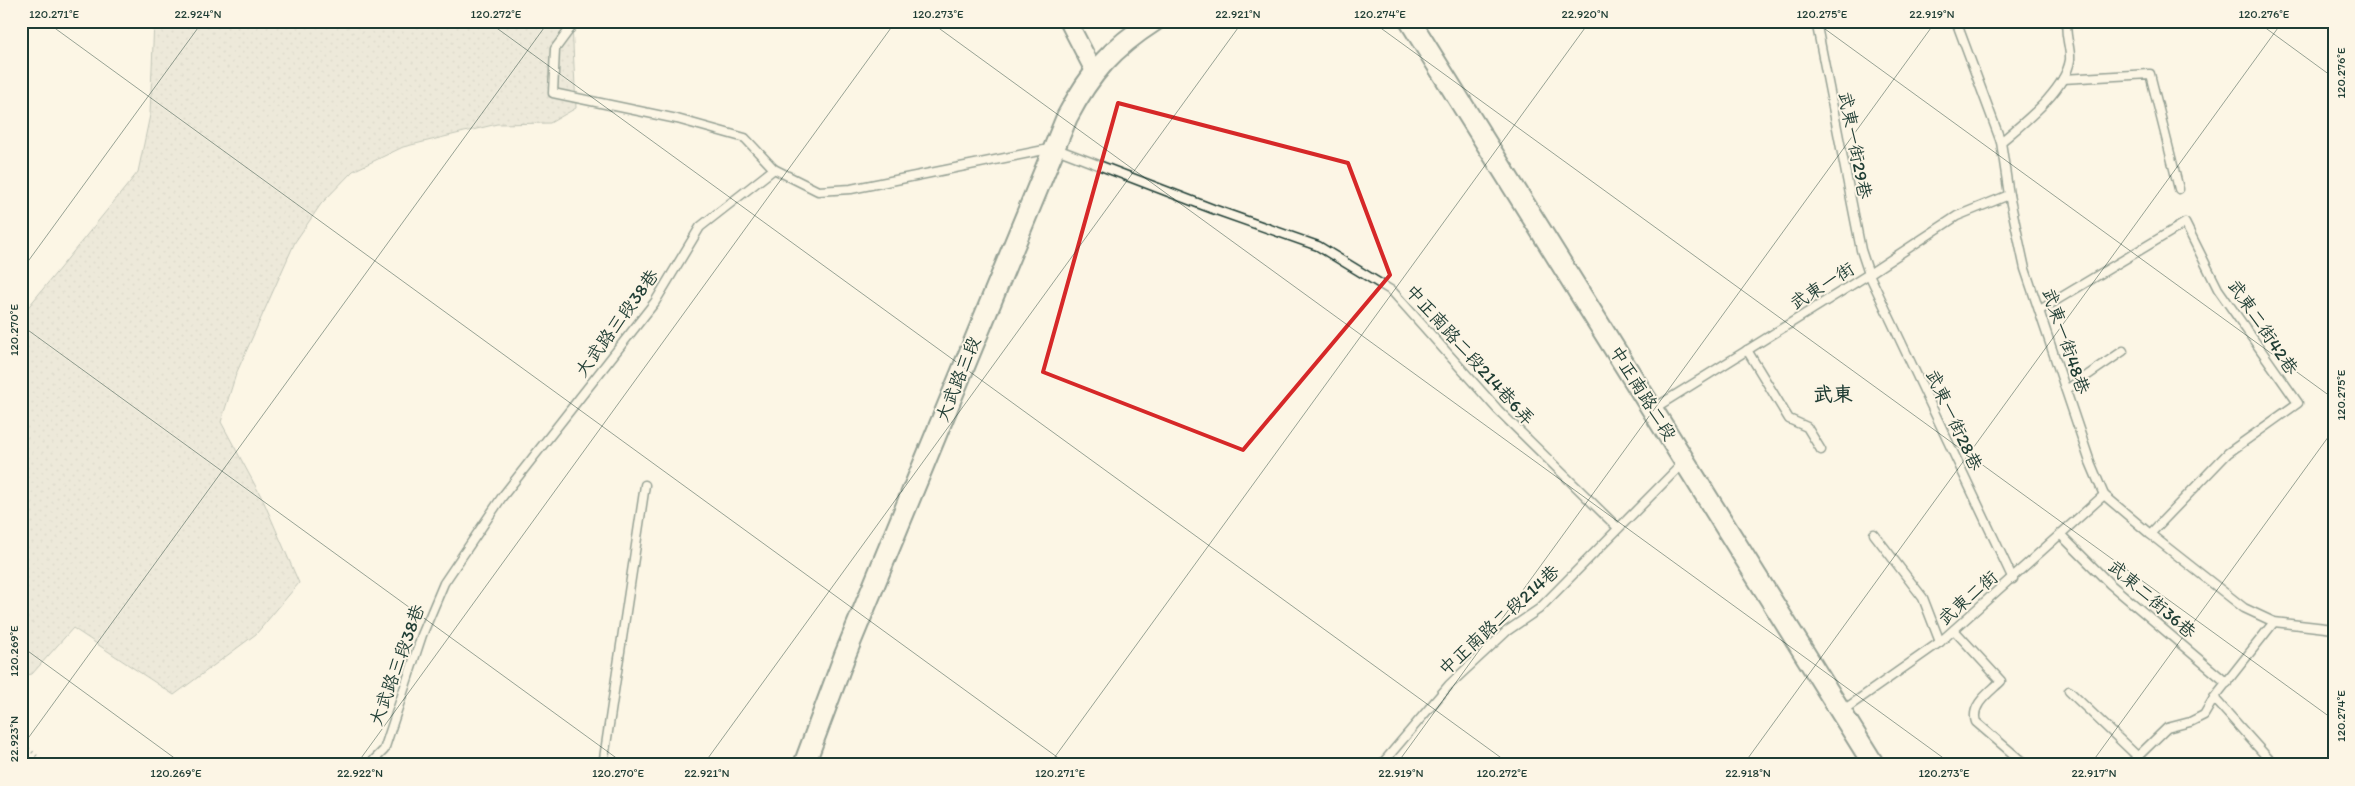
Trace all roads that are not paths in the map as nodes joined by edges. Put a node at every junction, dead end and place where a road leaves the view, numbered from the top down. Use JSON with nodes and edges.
{"nodes":[{"id":1,"x":1068,"y":21,"type":"edge"},
{"id":2,"x":1154,"y":21,"type":"edge"},
{"id":3,"x":1410,"y":21,"type":"edge"},
{"id":4,"x":1816,"y":21,"type":"edge"},
{"id":5,"x":1956,"y":21,"type":"edge"},
{"id":6,"x":2067,"y":21,"type":"edge"},
{"id":7,"x":572,"y":26,"type":"dead end"},
{"id":8,"x":1094,"y":71,"type":"junction"},
{"id":9,"x":2063,"y":79,"type":"junction"},
{"id":10,"x":2001,"y":142,"type":"junction"},
{"id":11,"x":1054,"y":148,"type":"junction"},
{"id":12,"x":774,"y":169,"type":"junction"},
{"id":13,"x":2179,"y":189,"type":"dead end"},
{"id":14,"x":2009,"y":195,"type":"junction"},
{"id":15,"x":1869,"y":274,"type":"junction"},
{"id":16,"x":2040,"y":310,"type":"junction"},
{"id":17,"x":1747,"y":350,"type":"junction"},
{"id":18,"x":2123,"y":351,"type":"dead end"},
{"id":19,"x":2066,"y":390,"type":"junction"},
{"id":20,"x":1654,"y":409,"type":"junction"},
{"id":21,"x":1821,"y":450,"type":"dead end"},
{"id":22,"x":1685,"y":461,"type":"junction"},
{"id":23,"x":646,"y":485,"type":"dead end"},
{"id":24,"x":2104,"y":495,"type":"junction"},
{"id":25,"x":1618,"y":528,"type":"junction"},
{"id":26,"x":1874,"y":534,"type":"dead end"},
{"id":27,"x":2150,"y":534,"type":"junction"},
{"id":28,"x":2061,"y":535,"type":"junction"},
{"id":29,"x":2013,"y":578,"type":"junction"},
{"id":30,"x":2274,"y":622,"type":"junction"},
{"id":31,"x":2334,"y":629,"type":"edge"},
{"id":32,"x":1954,"y":630,"type":"junction"},
{"id":33,"x":1940,"y":642,"type":"junction"},
{"id":34,"x":2227,"y":682,"type":"junction"},
{"id":35,"x":2069,"y":691,"type":"dead end"},
{"id":36,"x":2214,"y":698,"type":"junction"},
{"id":37,"x":1841,"y":712,"type":"junction"},
{"id":38,"x":2137,"y":756,"type":"junction"},
{"id":39,"x":369,"y":765,"type":"edge"},
{"id":40,"x":602,"y":765,"type":"edge"},
{"id":41,"x":804,"y":765,"type":"edge"},
{"id":42,"x":1382,"y":765,"type":"edge"},
{"id":43,"x":1874,"y":765,"type":"edge"},
{"id":44,"x":2026,"y":765,"type":"edge"},
{"id":45,"x":2129,"y":765,"type":"edge"},
{"id":46,"x":2274,"y":765,"type":"edge"}],
"edges":[{"from":1,"to":8,"type":"street"},
{"from":2,"to":8,"type":"street","name":"大武路三段"},
{"from":3,"to":20,"type":"street","name":"中正南路二段"},
{"from":4,"to":15,"type":"lane","name":"武東一街29巷"},
{"from":5,"to":10,"type":"lane","name":"武東一街48巷"},
{"from":6,"to":9,"type":"lane"},
{"from":7,"to":12,"type":"lane"},
{"from":8,"to":11,"type":"street","name":"大武路三段"},
{"from":9,"to":10,"type":"lane"},
{"from":9,"to":13,"type":"lane"},
{"from":10,"to":14,"type":"lane","name":"武東一街48巷"},
{"from":11,"to":12,"type":"lane"},
{"from":11,"to":25,"type":"lane","name":"中正南路二段214巷6弄"},
{"from":11,"to":41,"type":"street","name":"大武路三段"},
{"from":12,"to":39,"type":"lane","name":"大武路三段38巷"},
{"from":14,"to":15,"type":"lane","name":"武東一街"},
{"from":14,"to":16,"type":"lane","name":"武東一街48巷"},
{"from":15,"to":17,"type":"lane","name":"武東一街"},
{"from":15,"to":29,"type":"lane","name":"武東一街28巷"},
{"from":16,"to":19,"type":"lane","name":"武東一街48巷"},
{"from":16,"to":27,"type":"lane","name":"武東二街42巷"},
{"from":17,"to":20,"type":"lane","name":"武東一街"},
{"from":17,"to":21,"type":"lane"},
{"from":18,"to":19,"type":"lane"},
{"from":19,"to":24,"type":"lane","name":"武東一街48巷"},
{"from":20,"to":22,"type":"street","name":"中正南路二段"},
{"from":22,"to":25,"type":"lane","name":"中正南路二段214巷"},
{"from":22,"to":37,"type":"street","name":"中正南路二段"},
{"from":23,"to":40,"type":"lane"},
{"from":24,"to":27,"type":"lane"},
{"from":24,"to":28,"type":"lane","name":"武東二街"},
{"from":25,"to":42,"type":"lane","name":"中正南路二段214巷"},
{"from":26,"to":33,"type":"lane"},
{"from":27,"to":30,"type":"lane"},
{"from":28,"to":29,"type":"lane","name":"武東二街"},
{"from":28,"to":34,"type":"lane","name":"武東二街36巷"},
{"from":29,"to":32,"type":"lane","name":"武東二街"},
{"from":30,"to":31,"type":"lane"},
{"from":30,"to":34,"type":"lane"},
{"from":32,"to":33,"type":"lane","name":"武東二街"},
{"from":32,"to":44,"type":"lane"},
{"from":33,"to":37,"type":"lane","name":"武東二街"},
{"from":34,"to":36,"type":"lane"},
{"from":35,"to":38,"type":"lane"},
{"from":36,"to":38,"type":"lane"},
{"from":36,"to":46,"type":"lane"},
{"from":37,"to":43,"type":"street","name":"中正南路二段"},
{"from":38,"to":45,"type":"lane"}]}
